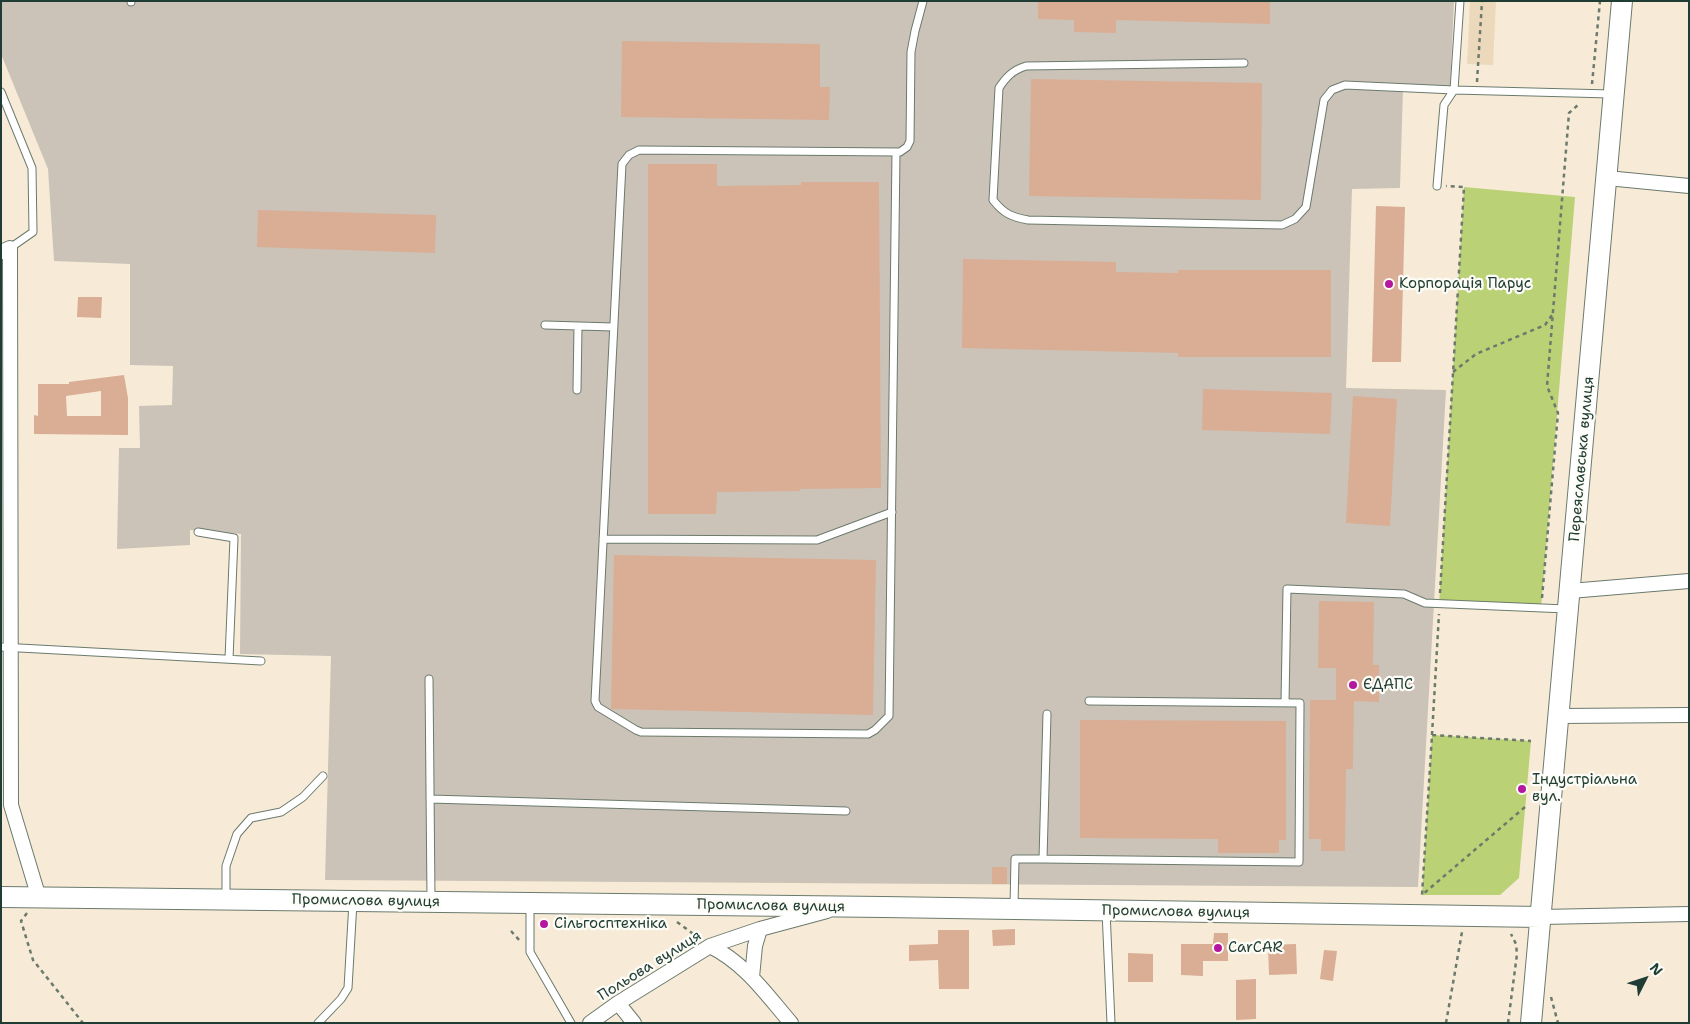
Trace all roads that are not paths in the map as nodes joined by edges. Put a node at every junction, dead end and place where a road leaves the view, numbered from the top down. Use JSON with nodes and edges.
{"nodes":[{"id":1,"x":923,"y":1,"type":"edge"},
{"id":2,"x":1460,"y":1,"type":"edge"},
{"id":3,"x":1622,"y":1,"type":"edge"},
{"id":4,"x":1244,"y":63,"type":"dead end"},
{"id":5,"x":1454,"y":90,"type":"junction"},
{"id":6,"x":1,"y":92,"type":"edge"},
{"id":7,"x":1614,"y":94,"type":"junction"},
{"id":8,"x":896,"y":152,"type":"junction"},
{"id":9,"x":1606,"y":178,"type":"junction"},
{"id":10,"x":1437,"y":186,"type":"road end"},
{"id":11,"x":1689,"y":186,"type":"edge"},
{"id":12,"x":6,"y":250,"type":"edge"},
{"id":13,"x":545,"y":325,"type":"dead end"},
{"id":14,"x":578,"y":326,"type":"junction"},
{"id":15,"x":613,"y":327,"type":"junction"},
{"id":16,"x":577,"y":390,"type":"dead end"},
{"id":17,"x":892,"y":512,"type":"junction"},
{"id":18,"x":198,"y":532,"type":"dead end"},
{"id":19,"x":603,"y":538,"type":"junction"},
{"id":20,"x":1689,"y":581,"type":"edge"},
{"id":21,"x":1569,"y":600,"type":"junction"},
{"id":22,"x":6,"y":647,"type":"edge"},
{"id":23,"x":229,"y":659,"type":"junction"},
{"id":24,"x":261,"y":661,"type":"dead end"},
{"id":25,"x":429,"y":679,"type":"dead end"},
{"id":26,"x":1089,"y":701,"type":"dead end"},
{"id":27,"x":1286,"y":703,"type":"junction"},
{"id":28,"x":1047,"y":714,"type":"dead end"},
{"id":29,"x":1689,"y":715,"type":"edge"},
{"id":30,"x":1559,"y":716,"type":"junction"},
{"id":31,"x":323,"y":776,"type":"dead end"},
{"id":32,"x":430,"y":799,"type":"junction"},
{"id":33,"x":846,"y":811,"type":"dead end"},
{"id":34,"x":1043,"y":859,"type":"junction"},
{"id":35,"x":1,"y":897,"type":"edge"},
{"id":36,"x":39,"y":898,"type":"junction"},
{"id":37,"x":226,"y":900,"type":"junction"},
{"id":38,"x":353,"y":901,"type":"junction"},
{"id":39,"x":431,"y":902,"type":"junction"},
{"id":40,"x":530,"y":903,"type":"junction"},
{"id":41,"x":844,"y":907,"type":"junction"},
{"id":42,"x":1014,"y":910,"type":"junction"},
{"id":43,"x":1106,"y":911,"type":"junction"},
{"id":44,"x":1689,"y":914,"type":"edge"},
{"id":45,"x":1542,"y":917,"type":"junction"},
{"id":46,"x":760,"y":929,"type":"junction"},
{"id":47,"x":710,"y":946,"type":"junction"},
{"id":48,"x":752,"y":978,"type":"junction"},
{"id":49,"x":618,"y":1003,"type":"junction"},
{"id":50,"x":318,"y":1023,"type":"edge"},
{"id":51,"x":571,"y":1023,"type":"edge"},
{"id":52,"x":590,"y":1023,"type":"edge"},
{"id":53,"x":634,"y":1023,"type":"edge"},
{"id":54,"x":792,"y":1023,"type":"edge"},
{"id":55,"x":1111,"y":1023,"type":"edge"},
{"id":56,"x":1531,"y":1023,"type":"edge"}],
"edges":[{"from":1,"to":8,"type":"lane"},
{"from":2,"to":5,"type":"lane"},
{"from":3,"to":7,"type":"street","name":"Переяславська вулиця"},
{"from":4,"to":5,"type":"lane"},
{"from":5,"to":7,"type":"lane"},
{"from":5,"to":10,"type":"lane"},
{"from":6,"to":12,"type":"lane"},
{"from":7,"to":9,"type":"street","name":"Переяславська вулиця"},
{"from":8,"to":15,"type":"lane"},
{"from":8,"to":17,"type":"lane"},
{"from":9,"to":11,"type":"street"},
{"from":9,"to":21,"type":"street","name":"Переяславська вулиця"},
{"from":12,"to":22,"type":"street"},
{"from":13,"to":14,"type":"lane"},
{"from":14,"to":15,"type":"lane"},
{"from":14,"to":16,"type":"lane"},
{"from":15,"to":19,"type":"lane"},
{"from":17,"to":19,"type":"lane"},
{"from":17,"to":19,"type":"lane"},
{"from":18,"to":23,"type":"lane"},
{"from":20,"to":21,"type":"street"},
{"from":21,"to":27,"type":"lane"},
{"from":21,"to":30,"type":"street","name":"Переяславська вулиця"},
{"from":22,"to":23,"type":"lane"},
{"from":22,"to":36,"type":"street"},
{"from":23,"to":24,"type":"lane"},
{"from":25,"to":32,"type":"lane"},
{"from":26,"to":27,"type":"lane"},
{"from":27,"to":34,"type":"lane"},
{"from":28,"to":34,"type":"lane"},
{"from":29,"to":30,"type":"street"},
{"from":30,"to":45,"type":"street","name":"Переяславська вулиця"},
{"from":31,"to":37,"type":"lane"},
{"from":32,"to":33,"type":"lane"},
{"from":32,"to":39,"type":"lane"},
{"from":34,"to":42,"type":"lane"},
{"from":35,"to":36,"type":"street","name":"Промислова вулиця"},
{"from":36,"to":37,"type":"street","name":"Промислова вулиця"},
{"from":37,"to":38,"type":"street","name":"Промислова вулиця"},
{"from":38,"to":39,"type":"street","name":"Промислова вулиця"},
{"from":38,"to":50,"type":"lane"},
{"from":39,"to":40,"type":"street","name":"Промислова вулиця"},
{"from":40,"to":41,"type":"street","name":"Промислова вулиця"},
{"from":40,"to":51,"type":"lane"},
{"from":41,"to":42,"type":"street","name":"Промислова вулиця"},
{"from":41,"to":46,"type":"street","name":"Польова вулиця"},
{"from":42,"to":43,"type":"street","name":"Промислова вулиця"},
{"from":43,"to":45,"type":"street","name":"Промислова вулиця"},
{"from":43,"to":55,"type":"lane"},
{"from":44,"to":45,"type":"street"},
{"from":45,"to":56,"type":"street","name":"Переяславська вулиця"},
{"from":46,"to":47,"type":"street","name":"Польова вулиця"},
{"from":46,"to":48,"type":"street"},
{"from":47,"to":48,"type":"street"},
{"from":47,"to":49,"type":"street","name":"Польова вулиця"},
{"from":48,"to":54,"type":"street"},
{"from":49,"to":52,"type":"street","name":"Польова вулиця"},
{"from":49,"to":53,"type":"street"}]}
